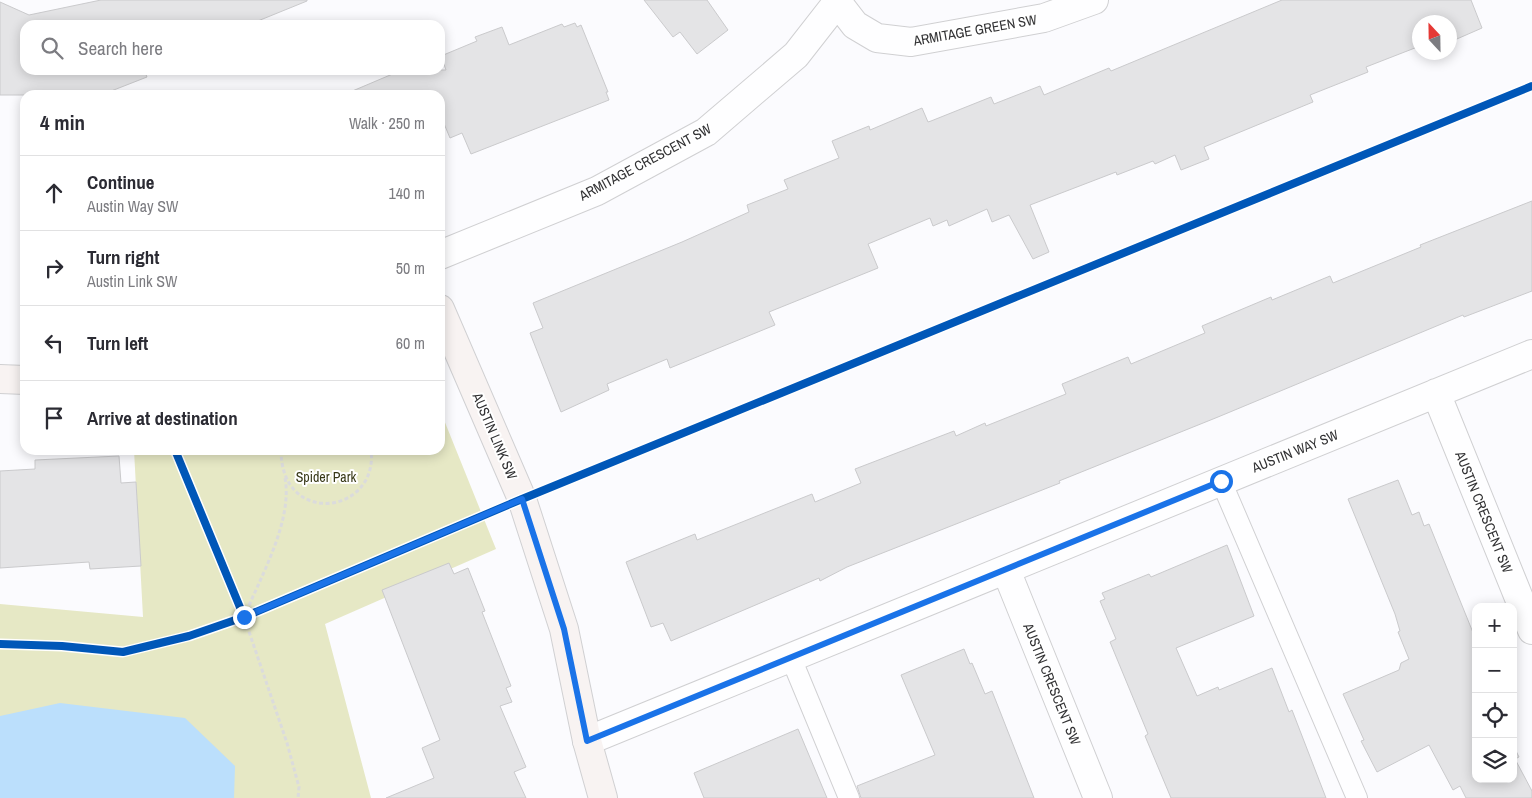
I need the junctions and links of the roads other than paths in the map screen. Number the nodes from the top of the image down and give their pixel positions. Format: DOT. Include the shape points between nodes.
graph roads {
  1 [pos="1094,0"];
  2 [pos="838,2"];
  3 [pos="445,253"];
  4 [pos="445,321"];
  5 [pos="1532,354"];
  6 [pos="0,379"];
  7 [pos="20,380"];
  8 [pos="1436,393"];
  9 [pos="1221,481"];
  10 [pos="1006,570"];
  11 [pos="1532,630"];
  12 [pos="791,658"];
  13 [pos="587,741"];
  14 [pos="603,798"];
  15 [pos="849,798"];
  16 [pos="1098,798"];
  17 [pos="1357,798"];
  1 -- 2 [label="street, ARMITAGE GREEN SW" via="1044,18 911,42 878,38 855,26"];
  2 -- 3 [label="street, ARMITAGE CRESCENT SW" via="796,55 706,132 596,191"];
  4 -- 13 [label="street, AUSTIN LINK SW" via="522,499 564,629"];
  5 -- 8 [label="street, AUSTIN WAY SW"];
  6 -- 7 [label="street"];
  8 -- 9 [label="street, AUSTIN WAY SW"];
  8 -- 11 [label="street, AUSTIN CRESCENT SW"];
  9 -- 10 [label="street, AUSTIN WAY SW"];
  9 -- 17 [label="lane"];
  10 -- 12 [label="street, AUSTIN WAY SW"];
  10 -- 16 [label="street, AUSTIN CRESCENT SW"];
  12 -- 13 [label="street, AUSTIN WAY SW"];
  12 -- 15 [label="lane"];
  13 -- 14 [label="street, AUSTIN LINK SW"];
}
